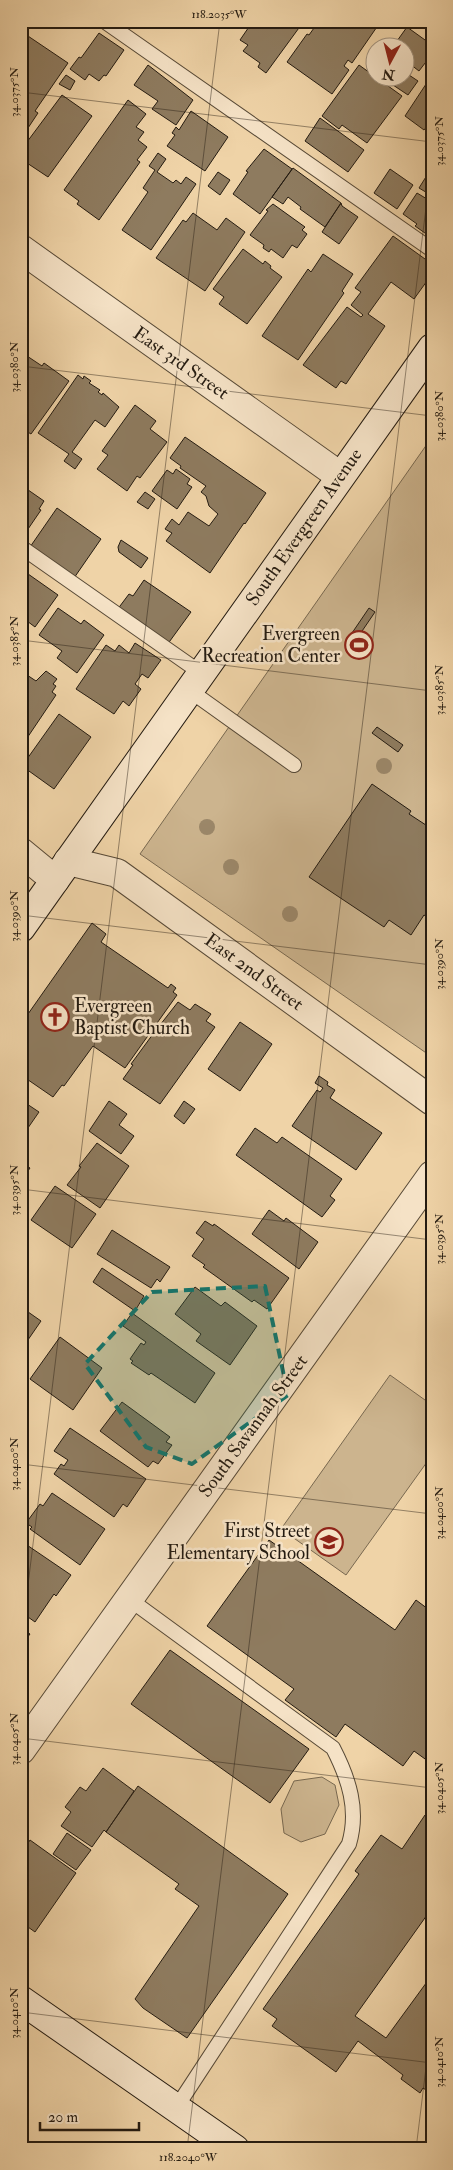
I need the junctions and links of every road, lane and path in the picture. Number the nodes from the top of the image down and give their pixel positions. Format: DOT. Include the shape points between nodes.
graph roads {
  1 [pos="104,21"];
  2 [pos="21,249"];
  3 [pos="432,250"];
  4 [pos="432,348"];
  5 [pos="340,476"];
  6 [pos="21,547"];
  7 [pos="195,681"];
  8 [pos="294,766"];
  9 [pos="21,852"];
  10 [pos="61,871"];
  11 [pos="21,928"];
  12 [pos="432,1101"];
  13 [pos="432,1175"];
  14 [pos="129,1599"];
  15 [pos="21,1750"];
  16 [pos="22,2002"];
  17 [pos="176,2108"];
  18 [pos="235,2149"];
  1 -- 3 [label="lane"];
  2 -- 5 [label="street, East 3rd Street"];
  4 -- 5 [label="street, South Evergreen Avenue"];
  5 -- 7 [label="street, South Evergreen Avenue"];
  6 -- 7 [label="lane"];
  7 -- 8 [label="lane"];
  7 -- 10 [label="street, South Evergreen Avenue"];
  9 -- 10 [label="street, East 2nd Street"];
  10 -- 11 [label="street, South Evergreen Avenue"];
  10 -- 12 [label="street, East 2nd Street" via="117,873"];
  13 -- 14 [label="street, South Savannah Street"];
  14 -- 15 [label="street, South Savannah Street"];
  14 -- 17 [label="lane" via="333,1748 352,1798 354,1828 349,1844"];
  16 -- 17 [label="street"];
  17 -- 18 [label="street"];
}
